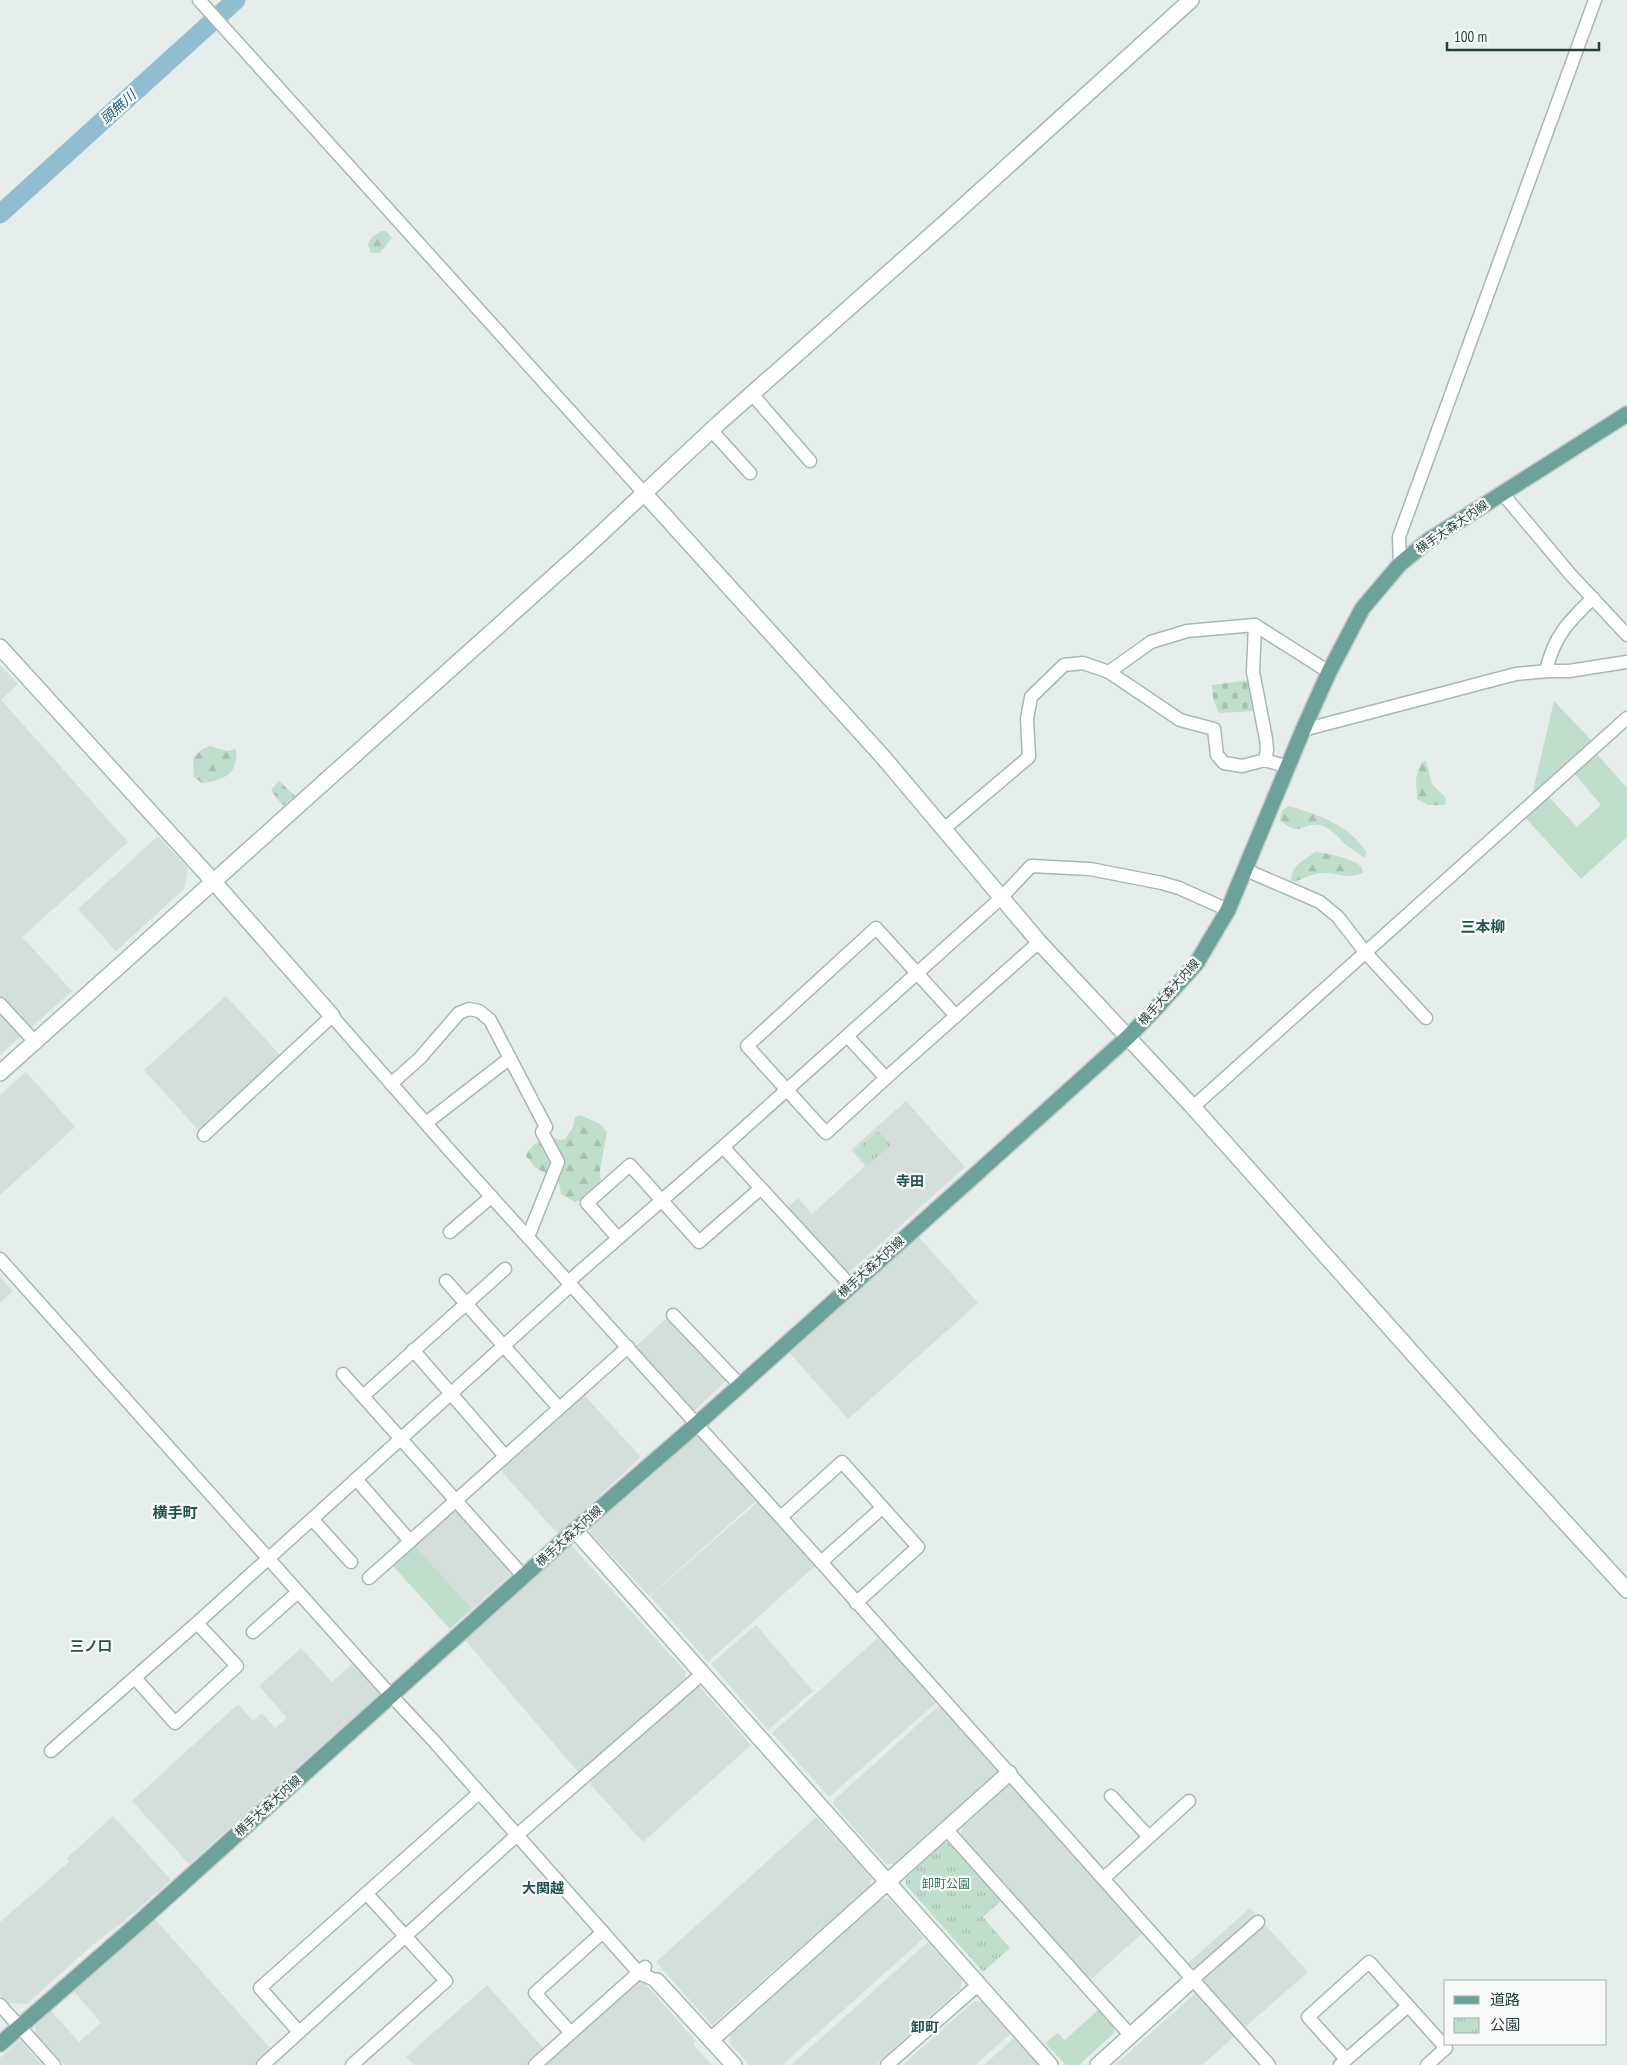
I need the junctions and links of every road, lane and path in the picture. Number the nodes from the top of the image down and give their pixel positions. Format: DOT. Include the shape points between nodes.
graph roads {
  1 [pos="1191,0"];
  2 [pos="1595,0"];
  3 [pos="202,3"];
  4 [pos="751,393"];
  5 [pos="1627,414"];
  6 [pos="711,430"];
  7 [pos="810,461"];
  8 [pos="750,474"];
  9 [pos="644,493"];
  10 [pos="1502,493"];
  11 [pos="1400,564"];
  12 [pos="1593,598"];
  13 [pos="1255,625"];
  14 [pos="1627,635"];
  15 [pos="0,647"];
  16 [pos="1627,662"];
  17 [pos="1546,671"];
  18 [pos="1109,672"];
  19 [pos="1328,672"];
  20 [pos="1627,718"];
  21 [pos="1302,730"];
  22 [pos="1265,760"];
  23 [pos="1288,767"];
  24 [pos="945,828"];
  25 [pos="1246,870"];
  26 [pos="213,881"];
  27 [pos="1001,898"];
  28 [pos="1228,910"];
  29 [pos="1039,942"];
  30 [pos="1365,952"];
  31 [pos="918,973"];
  32 [pos="0,1004"];
  33 [pos="332,1016"];
  34 [pos="956,1016"];
  35 [pos="1426,1018"];
  36 [pos="847,1036"];
  37 [pos="1128,1037"];
  38 [pos="34,1042"];
  39 [pos="510,1058"];
  40 [pos="0,1073"];
  41 [pos="886,1078"];
  42 [pos="391,1084"];
  43 [pos="786,1089"];
  44 [pos="1192,1107"];
  45 [pos="426,1123"];
  46 [pos="204,1135"];
  47 [pos="723,1148"];
  48 [pos="760,1189"];
  49 [pos="492,1197"];
  50 [pos="661,1201"];
  51 [pos="450,1232"];
  52 [pos="528,1236"];
  53 [pos="618,1238"];
  54 [pos="0,1259"];
  55 [pos="505,1268"];
  56 [pos="446,1281"];
  57 [pos="570,1284"];
  58 [pos="850,1285"];
  59 [pos="466,1303"];
  60 [pos="674,1315"];
  61 [pos="504,1346"];
  62 [pos="628,1347"];
  63 [pos="413,1350"];
  64 [pos="343,1374"];
  65 [pos="740,1385"];
  66 [pos="451,1394"];
  67 [pos="362,1396"];
  68 [pos="559,1408"];
  69 [pos="697,1424"];
  70 [pos="401,1439"];
  71 [pos="505,1456"];
  72 [pos="356,1480"];
  73 [pos="456,1501"];
  74 [pos="882,1508"];
  75 [pos="781,1517"];
  76 [pos="312,1519"];
  77 [pos="575,1530"];
  78 [pos="410,1542"];
  79 [pos="268,1559"];
  80 [pos="350,1562"];
  81 [pos="821,1562"];
  82 [pos="524,1577"];
  83 [pos="369,1578"];
  84 [pos="1627,1590"];
  85 [pos="298,1592"];
  86 [pos="856,1602"];
  87 [pos="198,1622"];
  88 [pos="253,1632"];
  89 [pos="702,1674"];
  90 [pos="135,1678"];
  91 [pos="391,1696"];
  92 [pos="52,1751"];
  93 [pos="1009,1773"];
  94 [pos="480,1793"];
  95 [pos="1111,1796"];
  96 [pos="1189,1801"];
  97 [pos="947,1830"];
  98 [pos="516,1836"];
  99 [pos="1149,1837"];
  100 [pos="1104,1878"];
  101 [pos="887,1882"];
  102 [pos="366,1894"];
  103 [pos="1258,1922"];
  104 [pos="603,1932"];
  105 [pos="405,1936"];
  106 [pos="642,1970"];
  107 [pos="1193,1979"];
  108 [pos="657,1980"];
  109 [pos="978,1984"];
  110 [pos="0,2004"];
  111 [pos="1408,2006"];
  112 [pos="20,2026"];
  113 [pos="299,2032"];
  114 [pos="571,2033"];
  115 [pos="1131,2036"];
  116 [pos="711,2040"];
  117 [pos="0,2044"];
  118 [pos="1343,2062"];
  119 [pos="54,2065"];
  120 [pos="263,2065"];
  121 [pos="352,2065"];
  122 [pos="535,2065"];
  123 [pos="734,2065"];
  124 [pos="887,2065"];
  125 [pos="1050,2065"];
  126 [pos="1098,2065"];
  127 [pos="1269,2065"];
  128 [pos="1427,2065"];
  1 -- 4 [label="street"];
  2 -- 11 [label="street" via="1399,537"];
  3 -- 9 [label="street"];
  4 -- 6 [label="street"];
  4 -- 7 [label="street"];
  5 -- 10 [label="main road, 横手大森大内線"];
  6 -- 8 [label="street"];
  6 -- 9 [label="street"];
  9 -- 24 [label="street"];
  9 -- 26 [label="street"];
  10 -- 11 [label="main road, 横手大森大内線" via="1429,540"];
  10 -- 12 [label="street"];
  11 -- 19 [label="main road, 横手大森大内線" via="1362,609"];
  12 -- 14 [label="street"];
  12 -- 17 [label="street" via="1565,625 1550,654"];
  13 -- 18 [label="street" via="1187,631 1151,642"];
  13 -- 19 [label="street"];
  13 -- 22 [label="street" via="1254,672 1266,739"];
  15 -- 26 [label="street"];
  16 -- 17 [label="street" via="1569,671"];
  17 -- 21 [label="street" via="1516,674"];
  18 -- 22 [label="street" via="1180,720 1214,729 1217,755 1224,763 1242,766"];
  18 -- 24 [label="street" via="1083,663 1064,665 1031,697 1027,719 1029,757"];
  19 -- 21 [label="main road, 横手大森大内線"];
  20 -- 30 [label="street"];
  21 -- 23 [label="main road, 横手大森大内線"];
  22 -- 23 [label="street"];
  23 -- 25 [label="main road, 横手大森大内線"];
  24 -- 27 [label="street"];
  25 -- 28 [label="main road, 横手大森大内線"];
  25 -- 30 [label="street" via="1320,902 1338,917"];
  26 -- 33 [label="street"];
  26 -- 38 [label="street"];
  27 -- 28 [label="street" via="1031,866 1080,868 1179,888"];
  27 -- 29 [label="street"];
  27 -- 31 [label="street"];
  28 -- 37 [label="main road, 横手大森大内線" via="1196,964"];
  29 -- 34 [label="street"];
  29 -- 37 [label="street"];
  30 -- 35 [label="street"];
  30 -- 44 [label="street"];
  31 -- 34 [label="street"];
  31 -- 36 [label="street"];
  31 -- 43 [label="street" via="876,928 747,1046"];
  32 -- 38 [label="street"];
  33 -- 42 [label="street"];
  33 -- 46 [label="street"];
  34 -- 41 [label="street"];
  36 -- 41 [label="street"];
  36 -- 43 [label="street"];
  37 -- 44 [label="street"];
  37 -- 58 [label="main road, 横手大森大内線"];
  38 -- 40 [label="street"];
  39 -- 42 [label="street" via="490,1020 479,1011 469,1009 459,1013 420,1058"];
  39 -- 45 [label="street"];
  39 -- 52 [label="street" via="546,1128 542,1132 558,1162"];
  41 -- 43 [label="street" via="826,1133"];
  42 -- 45 [label="street"];
  43 -- 47 [label="street"];
  44 -- 84 [label="street"];
  45 -- 49 [label="street"];
  47 -- 48 [label="street"];
  47 -- 50 [label="street"];
  48 -- 50 [label="street" via="699,1242"];
  48 -- 58 [label="street"];
  49 -- 51 [label="street"];
  49 -- 52 [label="street"];
  50 -- 53 [label="street"];
  50 -- 53 [label="street" via="630,1165 587,1203"];
  52 -- 57 [label="street"];
  53 -- 57 [label="street"];
  54 -- 79 [label="street"];
  55 -- 59 [label="street"];
  56 -- 59 [label="street"];
  57 -- 61 [label="street"];
  57 -- 62 [label="street"];
  58 -- 65 [label="main road, 横手大森大内線"];
  59 -- 61 [label="street"];
  59 -- 63 [label="street"];
  60 -- 65 [label="street"];
  61 -- 66 [label="street"];
  61 -- 68 [label="street"];
  62 -- 68 [label="street"];
  62 -- 69 [label="street"];
  63 -- 66 [label="street"];
  63 -- 67 [label="street"];
  64 -- 67 [label="street"];
  65 -- 69 [label="main road, 横手大森大内線"];
  66 -- 70 [label="street"];
  66 -- 71 [label="street"];
  67 -- 70 [label="street"];
  68 -- 71 [label="street"];
  69 -- 75 [label="street"];
  69 -- 77 [label="main road, 横手大森大内線"];
  70 -- 72 [label="street"];
  70 -- 73 [label="street"];
  71 -- 73 [label="street"];
  72 -- 76 [label="street"];
  72 -- 78 [label="street"];
  73 -- 78 [label="street"];
  73 -- 82 [label="street"];
  74 -- 75 [label="street" via="842,1462"];
  74 -- 81 [label="street"];
  74 -- 86 [label="street" via="918,1546"];
  75 -- 81 [label="street"];
  76 -- 79 [label="street"];
  76 -- 80 [label="street"];
  77 -- 82 [label="main road, 横手大森大内線"];
  77 -- 89 [label="street"];
  78 -- 83 [label="street"];
  79 -- 85 [label="street"];
  79 -- 87 [label="street"];
  81 -- 86 [label="street"];
  82 -- 91 [label="main road, 横手大森大内線"];
  85 -- 88 [label="street"];
  85 -- 91 [label="street"];
  86 -- 93 [label="street"];
  87 -- 90 [label="street"];
  87 -- 90 [label="street" via="237,1666 175,1722"];
  89 -- 98 [label="street"];
  89 -- 101 [label="street"];
  90 -- 92 [label="street"];
  91 -- 94 [label="street"];
  91 -- 112 [label="main road, 横手大森大内線"];
  93 -- 97 [label="street"];
  93 -- 100 [label="street"];
  94 -- 98 [label="street"];
  94 -- 102 [label="street"];
  95 -- 99 [label="street"];
  96 -- 99 [label="street"];
  97 -- 101 [label="street"];
  97 -- 115 [label="street"];
  98 -- 104 [label="street"];
  98 -- 105 [label="street"];
  99 -- 100 [label="street"];
  100 -- 107 [label="street"];
  101 -- 109 [label="street"];
  101 -- 116 [label="street"];
  102 -- 105 [label="street"];
  102 -- 113 [label="street" via="260,1988"];
  103 -- 107 [label="street"];
  104 -- 106 [label="street"];
  104 -- 114 [label="street" via="534,1993"];
  105 -- 113 [label="street"];
  105 -- 121 [label="street" via="446,1981"];
  106 -- 108 [label="street"];
  106 -- 114 [label="street"];
  107 -- 115 [label="street"];
  107 -- 127 [label="street"];
  108 -- 116 [label="street"];
  109 -- 124 [label="street"];
  109 -- 125 [label="street"];
  110 -- 112 [label="street"];
  111 -- 118 [label="street"];
  111 -- 118 [label="street" via="1369,1962 1308,2017"];
  111 -- 128 [label="street" via="1446,2048"];
  112 -- 117 [label="main road, 横手大森大内線"];
  112 -- 119 [label="street"];
  113 -- 120 [label="street"];
  114 -- 122 [label="street"];
  115 -- 126 [label="street"];
  116 -- 123 [label="street"];
}
